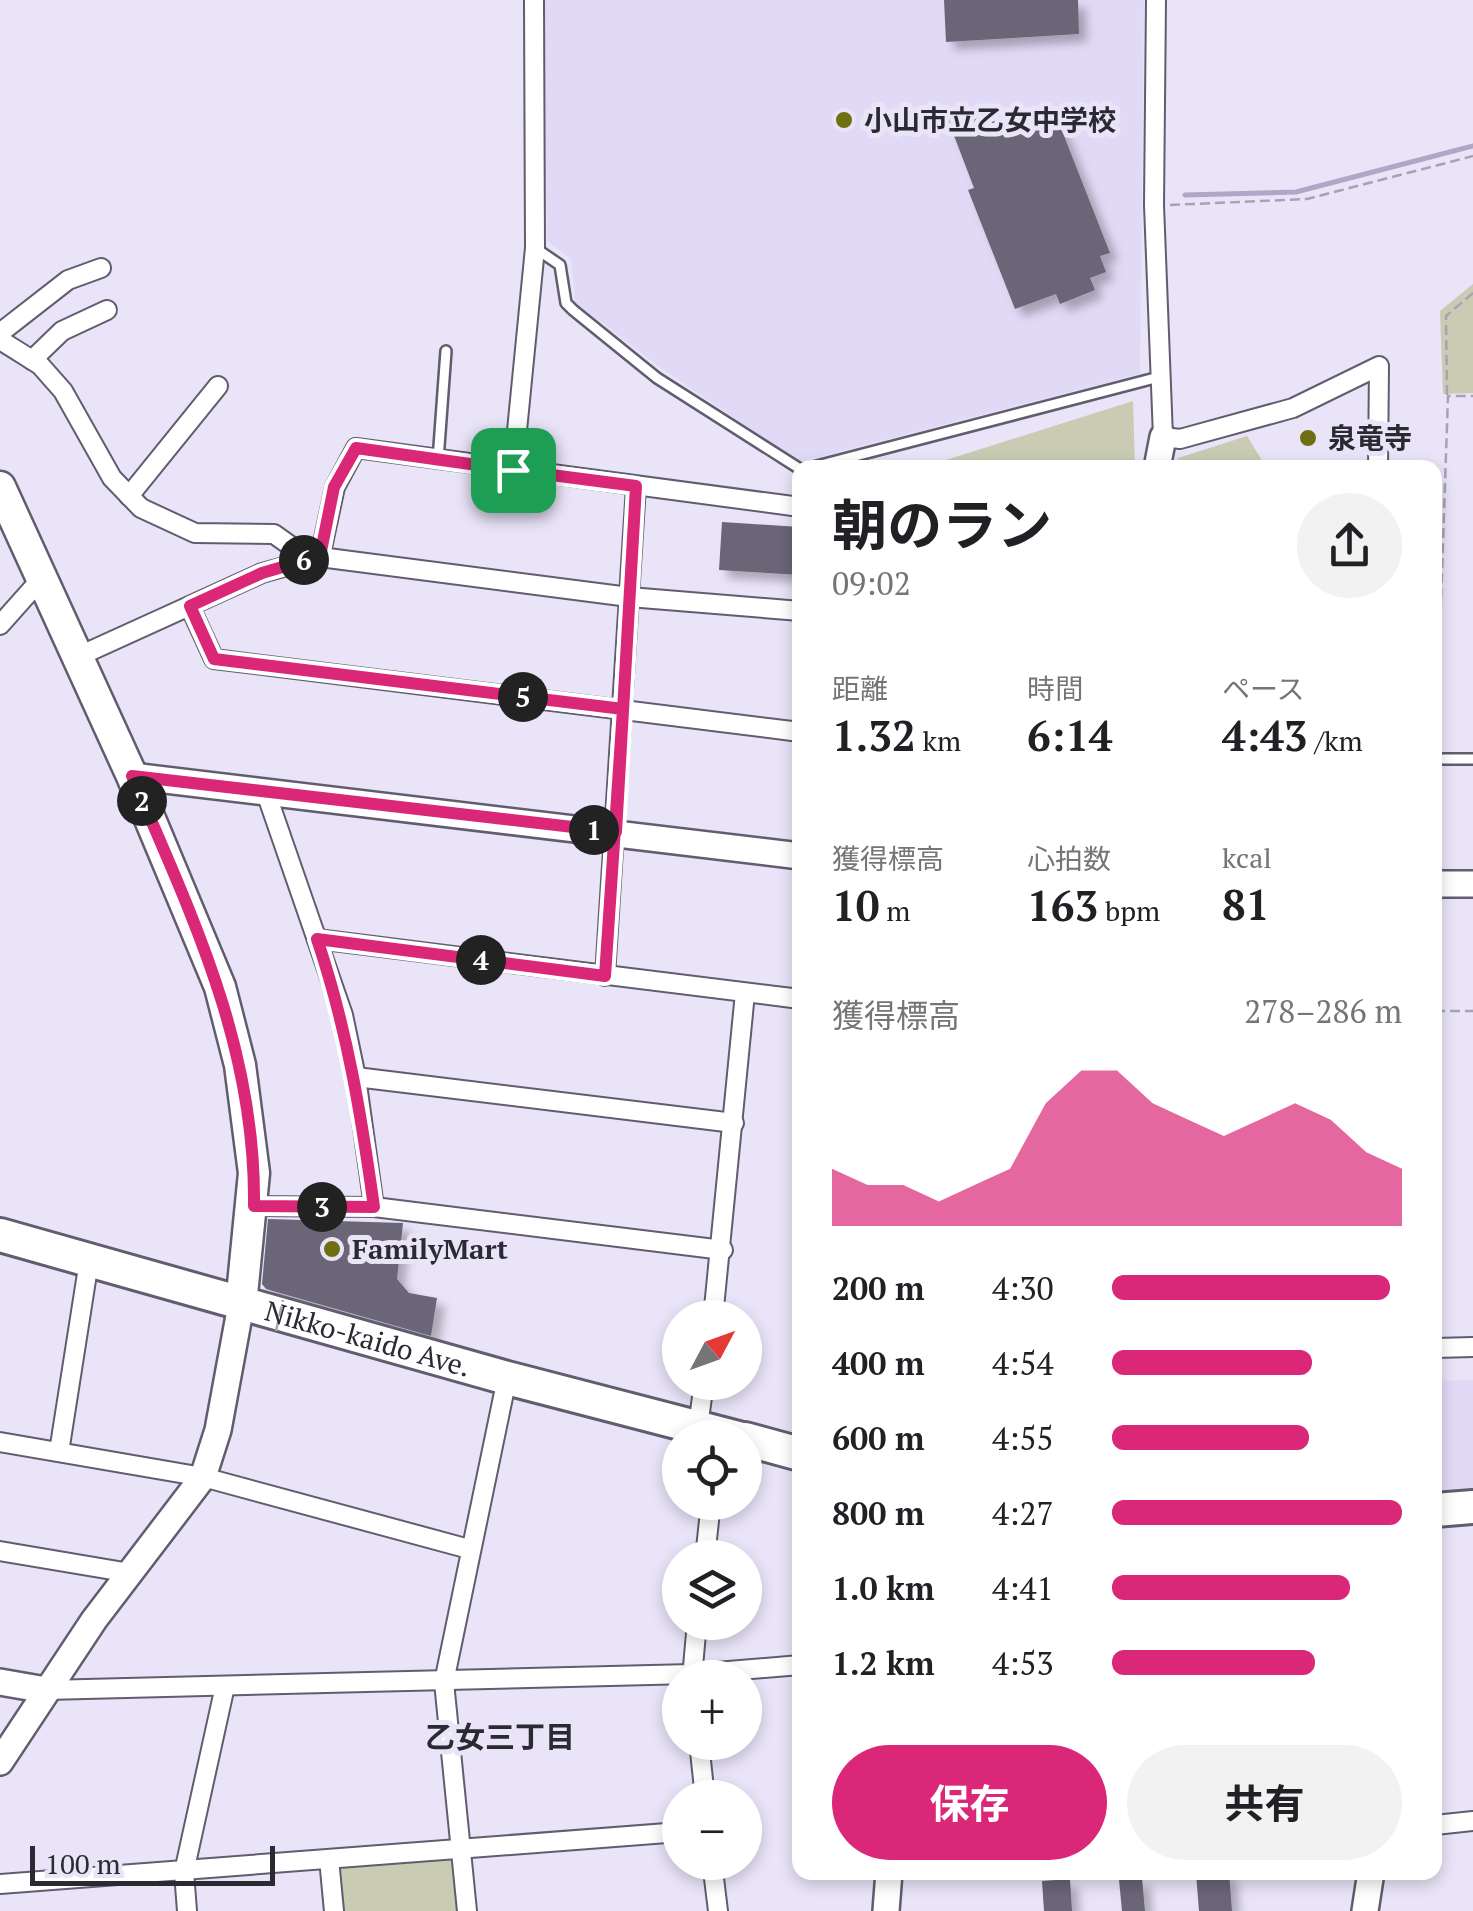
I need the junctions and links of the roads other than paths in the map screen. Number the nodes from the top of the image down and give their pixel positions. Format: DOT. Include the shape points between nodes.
graph roads {
  1 [pos="534,0"];
  2 [pos="1156,0"];
  3 [pos="535,248"];
  4 [pos="101,268"];
  5 [pos="108,310"];
  6 [pos="0,337"];
  7 [pos="446,351"];
  8 [pos="32,360"];
  9 [pos="1164,376"];
  10 [pos="218,386"];
  11 [pos="1163,437"];
  12 [pos="438,460"];
  13 [pos="840,460"];
  14 [pos="1158,460"];
  15 [pos="1378,460"];
  16 [pos="792,464"];
  17 [pos="513,470"];
  18 [pos="636,486"];
  19 [pos="0,487"];
  20 [pos="129,496"];
  21 [pos="792,506"];
  22 [pos="314,558"];
  23 [pos="41,580"];
  24 [pos="629,596"];
  25 [pos="190,606"];
  26 [pos="792,610"];
  27 [pos="0,625"];
  28 [pos="77,657"];
  29 [pos="623,709"];
  30 [pos="792,731"];
  31 [pos="1442,759"];
  32 [pos="1473,759"];
  33 [pos="132,776"];
  34 [pos="265,790"];
  35 [pos="616,832"];
  36 [pos="792,855"];
  37 [pos="1442,884"];
  38 [pos="1473,884"];
  39 [pos="317,939"];
  40 [pos="605,976"];
  41 [pos="745,993"];
  42 [pos="792,999"];
  43 [pos="356,1076"];
  44 [pos="734,1123"];
  45 [pos="254,1206"];
  46 [pos="374,1207"];
  47 [pos="0,1235"];
  48 [pos="723,1250"];
  49 [pos="89,1262"];
  50 [pos="716,1300"];
  51 [pos="241,1305"];
  52 [pos="1473,1347"];
  53 [pos="1442,1348"];
  54 [pos="508,1378"];
  55 [pos="666,1420"];
  56 [pos="0,1442"];
  57 [pos="762,1445"];
  58 [pos="59,1452"];
  59 [pos="792,1452"];
  60 [pos="202,1477"];
  61 [pos="1473,1506"];
  62 [pos="1442,1509"];
  63 [pos="469,1549"];
  64 [pos="0,1551"];
  65 [pos="130,1573"];
  66 [pos="792,1666"];
  67 [pos="762,1669"];
  68 [pos="662,1677"];
  69 [pos="0,1682"];
  70 [pos="444,1682"];
  71 [pos="225,1686"];
  72 [pos="46,1690"];
  73 [pos="0,1762"];
  74 [pos="1473,1821"];
  75 [pos="1442,1824"];
  76 [pos="662,1833"];
  77 [pos="460,1848"];
  78 [pos="328,1859"];
  79 [pos="184,1872"];
  80 [pos="714,1880"];
  81 [pos="888,1880"];
  82 [pos="1370,1880"];
  83 [pos="0,1884"];
  84 [pos="187,1911"];
  85 [pos="334,1911"];
  86 [pos="466,1911"];
  87 [pos="718,1911"];
  88 [pos="886,1911"];
  89 [pos="1365,1911"];
  1 -- 3 [label="street"];
  2 -- 9 [label="street" via="1154,205"];
  3 -- 16 [label="lane" via="560,264 573,310 657,378"];
  3 -- 17 [label="street"];
  4 -- 6 [label="street" via="68,280"];
  5 -- 8 [label="street" via="62,331"];
  6 -- 8 [label="street"];
  7 -- 12 [label="lane"];
  8 -- 20 [label="street" via="63,391"];
  9 -- 11 [label="street"];
  9 -- 13 [label="lane"];
  10 -- 20 [label="street"];
  11 -- 14 [label="street"];
  11 -- 15 [label="street" via="1293,408 1380,366"];
  12 -- 17 [label="street"];
  12 -- 22 [label="street" via="356,448 334,487"];
  17 -- 18 [label="street"];
  18 -- 21 [label="street"];
  18 -- 24 [label="street"];
  19 -- 23 [label="main road"];
  20 -- 22 [label="street" via="166,524 195,533 274,534"];
  22 -- 24 [label="street"];
  22 -- 25 [label="street"];
  23 -- 27 [label="street"];
  23 -- 28 [label="main road"];
  24 -- 26 [label="street"];
  24 -- 29 [label="street"];
  25 -- 28 [label="street"];
  25 -- 29 [label="street" via="214,659"];
  28 -- 33 [label="main road"];
  29 -- 30 [label="street"];
  29 -- 35 [label="street"];
  31 -- 32 [label="lane"];
  33 -- 34 [label="street"];
  33 -- 45 [label="main road" via="220,987 240,1065"];
  34 -- 35 [label="street"];
  34 -- 39 [label="street"];
  35 -- 36 [label="street"];
  35 -- 40 [label="street"];
  37 -- 38 [label="street"];
  39 -- 40 [label="street"];
  39 -- 43 [label="street"];
  40 -- 41 [label="street"];
  41 -- 42 [label="street"];
  41 -- 44 [label="street"];
  43 -- 44 [label="street"];
  43 -- 46 [label="street"];
  44 -- 48 [label="street"];
  45 -- 46 [label="street"];
  45 -- 51 [label="main road"];
  46 -- 48 [label="street"];
  47 -- 49 [label="highway, Nikko-kaido Ave."];
  48 -- 50 [label="street"];
  49 -- 51 [label="highway, Nikko-kaido Ave."];
  49 -- 58 [label="street"];
  51 -- 54 [label="highway, Nikko-kaido Ave."];
  51 -- 60 [label="street" via="218,1430"];
  52 -- 53 [label="street"];
  54 -- 55 [label="highway, Nikko-kaido Ave."];
  54 -- 63 [label="street"];
  56 -- 58 [label="street"];
  57 -- 59 [label="highway, Nikko-kaido Ave."];
  58 -- 60 [label="street"];
  60 -- 63 [label="street"];
  60 -- 65 [label="street"];
  61 -- 62 [label="highway"];
  63 -- 70 [label="street"];
  64 -- 65 [label="street"];
  65 -- 72 [label="street"];
  66 -- 67 [label="street"];
  68 -- 70 [label="street"];
  69 -- 72 [label="street"];
  70 -- 71 [label="street"];
  70 -- 77 [label="street"];
  71 -- 72 [label="street"];
  71 -- 79 [label="street"];
  72 -- 73 [label="street"];
  74 -- 75 [label="street"];
  76 -- 77 [label="street"];
  77 -- 78 [label="street"];
  77 -- 86 [label="street"];
  78 -- 79 [label="street"];
  78 -- 85 [label="street"];
  79 -- 83 [label="street"];
  79 -- 84 [label="street"];
  80 -- 87 [label="street"];
  81 -- 88 [label="street"];
  82 -- 89 [label="street"];
}
